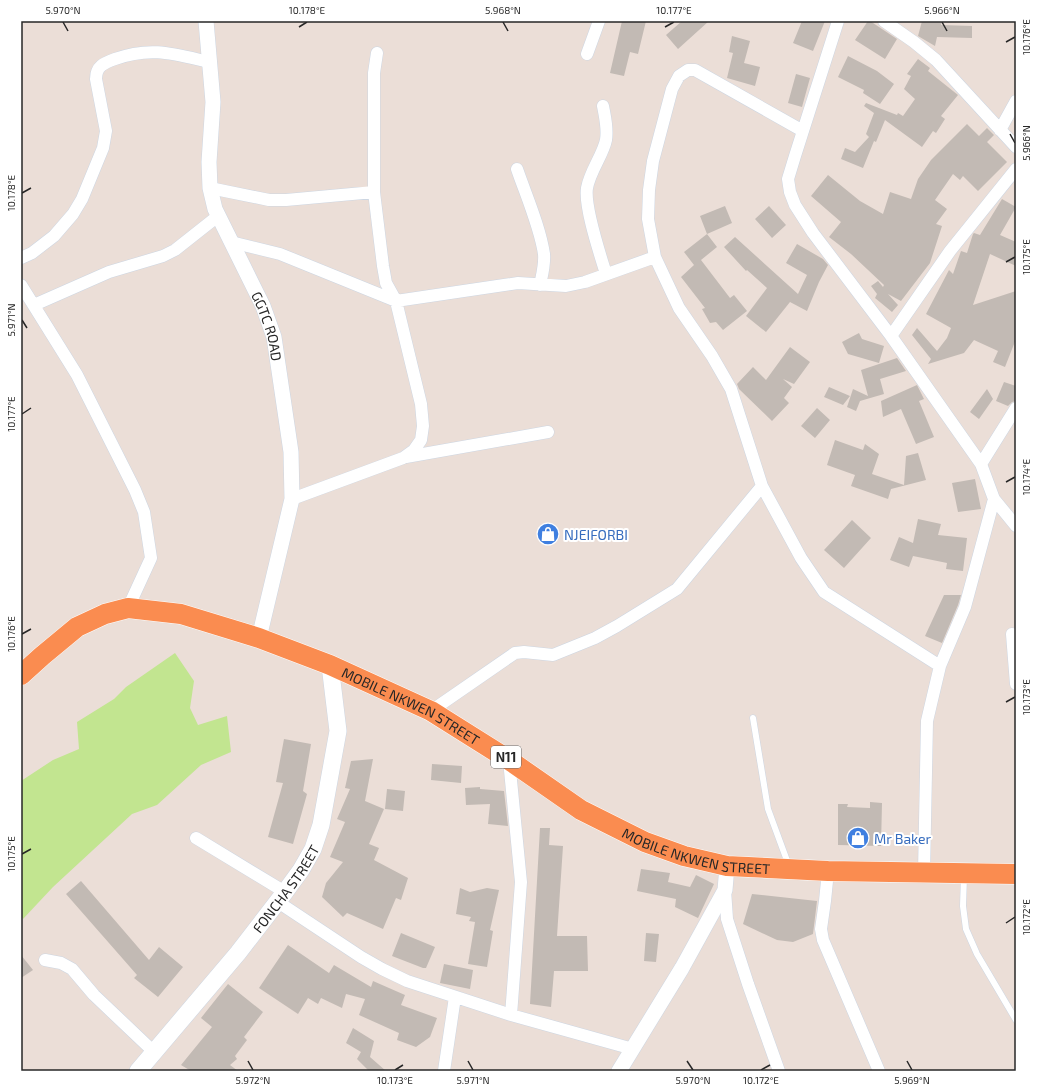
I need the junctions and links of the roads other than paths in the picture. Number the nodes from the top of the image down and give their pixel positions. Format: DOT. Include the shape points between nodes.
graph roads {
  1 [pos="206,21"];
  2 [pos="599,21"];
  3 [pos="838,21"];
  4 [pos="884,21"];
  5 [pos="377,53"];
  6 [pos="587,54"];
  7 [pos="210,62"];
  8 [pos="1016,102"];
  9 [pos="602,106"];
  10 [pos="1000,130"];
  11 [pos="803,131"];
  12 [pos="1016,147"];
  13 [pos="517,169"];
  14 [pos="1016,169"];
  15 [pos="210,188"];
  16 [pos="374,192"];
  17 [pos="218,216"];
  18 [pos="231,242"];
  19 [pos="655,257"];
  20 [pos="21,258"];
  21 [pos="606,274"];
  22 [pos="21,285"];
  23 [pos="540,285"];
  24 [pos="396,301"];
  25 [pos="34,304"];
  26 [pos="891,336"];
  27 [pos="1016,408"];
  28 [pos="548,432"];
  29 [pos="403,458"];
  30 [pos="981,464"];
  31 [pos="762,486"];
  32 [pos="292,498"];
  33 [pos="994,499"];
  34 [pos="1016,526"];
  35 [pos="128,608"];
  36 [pos="1012,634"];
  37 [pos="259,638"];
  38 [pos="330,665"];
  39 [pos="940,666"];
  40 [pos="21,675"];
  41 [pos="1016,684"];
  42 [pos="431,711"];
  43 [pos="753,718"];
  44 [pos="510,760"];
  45 [pos="196,838"];
  46 [pos="727,866"];
  47 [pos="790,869"];
  48 [pos="828,871"];
  49 [pos="924,873"];
  50 [pos="964,873"];
  51 [pos="1016,874"];
  52 [pos="725,890"];
  53 [pos="282,897"];
  54 [pos="46,960"];
  55 [pos="455,997"];
  56 [pos="511,1015"];
  57 [pos="1016,1020"];
  58 [pos="633,1049"];
  59 [pos="154,1052"];
  60 [pos="138,1071"];
  61 [pos="444,1071"];
  62 [pos="619,1071"];
  63 [pos="779,1071"];
  64 [pos="879,1071"];
  1 -- 7 [label="street, GGTC ROAD"];
  2 -- 6 [label="street"];
  3 -- 11 [label="street"];
  4 -- 10 [label="street" via="936,60"];
  5 -- 16 [label="street" via="374,73"];
  7 -- 15 [label="street, GGTC ROAD"];
  7 -- 20 [label="street" via="167,53 148,52 130,54 99,67 96,79 106,131 103,148 73,214 54,236"];
  8 -- 10 [label="street"];
  9 -- 21 [label="street" via="607,128 606,140 587,188 587,205"];
  10 -- 12 [label="street"];
  11 -- 19 [label="street" via="695,70 688,70 679,76 672,89 653,161 649,190 648,219"];
  11 -- 26 [label="street" via="788,179 795,205 813,233"];
  13 -- 23 [label="street" via="544,254"];
  14 -- 26 [label="street" via="950,251"];
  15 -- 16 [label="street" via="269,200"];
  15 -- 17 [label="street, GGTC ROAD"];
  16 -- 24 [label="street" via="386,283"];
  17 -- 18 [label="street, GGTC ROAD"];
  17 -- 25 [label="street" via="175,250 163,256 109,272"];
  18 -- 24 [label="street" via="280,254"];
  18 -- 32 [label="street, GGTC ROAD" via="264,306 274,337 291,452"];
  19 -- 21 [label="street"];
  19 -- 31 [label="street" via="679,308 731,389"];
  21 -- 23 [label="street" via="566,286"];
  22 -- 25 [label="street"];
  23 -- 24 [label="street" via="518,283"];
  24 -- 29 [label="street" via="422,404 423,426 421,440 414,450"];
  25 -- 35 [label="street" via="77,375 144,512 151,558"];
  26 -- 30 [label="street"];
  27 -- 30 [label="street"];
  28 -- 29 [label="street"];
  29 -- 32 [label="street"];
  30 -- 33 [label="street"];
  31 -- 39 [label="street" via="801,558 824,592"];
  31 -- 42 [label="street" via="677,589 595,638 553,656 515,653"];
  32 -- 37 [label="street, GGTC ROAD"];
  33 -- 34 [label="street"];
  33 -- 39 [label="street" via="965,607"];
  35 -- 37 [label="highway, MOBILE NKWEN STREET / N11" via="181,614"];
  35 -- 40 [label="highway, MOBILE NKWEN STREET / N11" via="105,614 77,627"];
  36 -- 41 [label="street"];
  37 -- 38 [label="highway, MOBILE NKWEN STREET / N11"];
  38 -- 42 [label="highway, MOBILE NKWEN STREET / N11"];
  38 -- 53 [label="main road, FONCHA STREET" via="338,731 321,825 313,849"];
  39 -- 49 [label="street" via="927,721"];
  42 -- 44 [label="highway, MOBILE NKWEN STREET / N11"];
  43 -- 47 [label="lane" via="768,809"];
  44 -- 46 [label="highway, MOBILE NKWEN STREET / N11" via="581,810 645,842 684,856"];
  44 -- 56 [label="street" via="521,882"];
  45 -- 53 [label="street"];
  46 -- 47 [label="highway, MOBILE NKWEN STREET / N11"];
  46 -- 52 [label="street"];
  47 -- 48 [label="highway, MOBILE NKWEN STREET / N11"];
  48 -- 49 [label="highway, MOBILE NKWEN STREET / N11"];
  48 -- 64 [label="street" via="822,940"];
  49 -- 50 [label="highway, MOBILE NKWEN STREET / N11"];
  50 -- 51 [label="highway, MOBILE NKWEN STREET / N11"];
  50 -- 57 [label="lane" via="963,906 966,929 977,954"];
  52 -- 58 [label="street"];
  52 -- 63 [label="street" via="727,919"];
  53 -- 55 [label="street" via="361,957 407,981"];
  53 -- 59 [label="main road, FONCHA STREET" via="208,990"];
  54 -- 59 [label="street" via="72,968 94,995"];
  55 -- 56 [label="street"];
  55 -- 61 [label="street"];
  56 -- 58 [label="street"];
  58 -- 62 [label="street"];
  59 -- 60 [label="main road, FONCHA STREET"];
}
